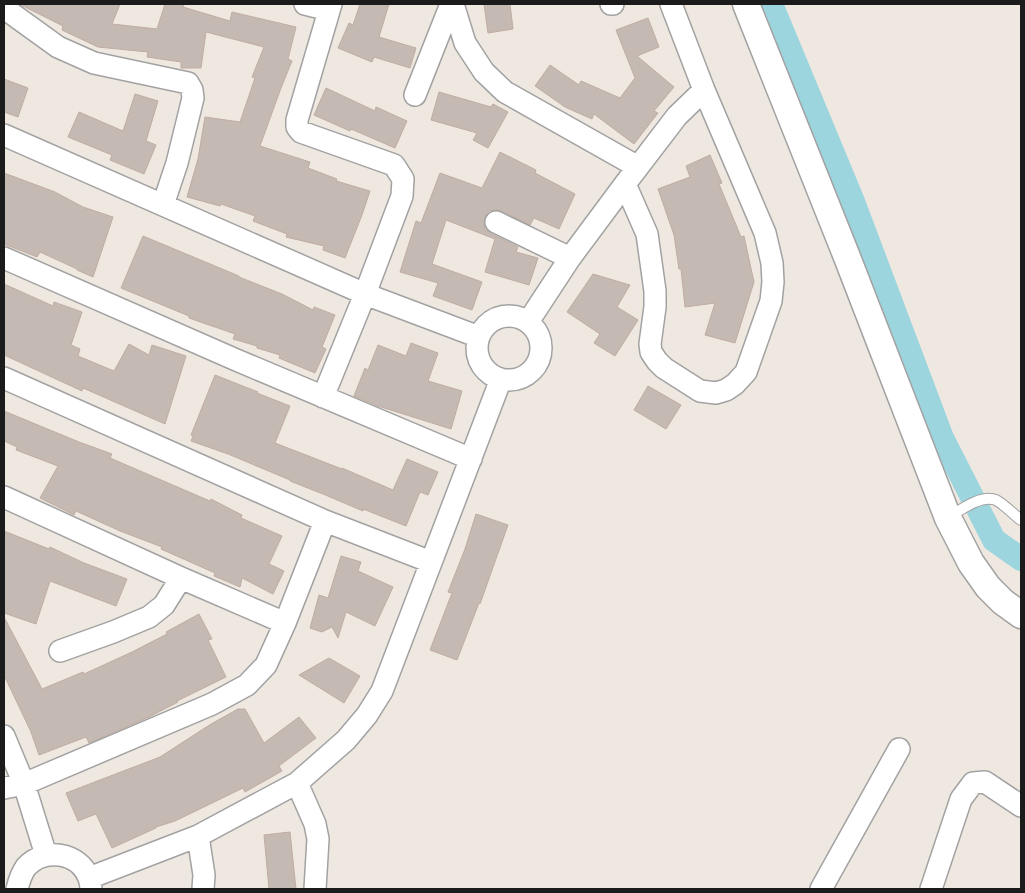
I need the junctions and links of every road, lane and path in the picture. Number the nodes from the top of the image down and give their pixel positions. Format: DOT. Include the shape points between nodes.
graph roads {
  1 [pos="305,4"];
  2 [pos="452,4"];
  3 [pos="671,4"];
  4 [pos="746,4"];
  5 [pos="330,7"];
  6 [pos="4,8"];
  7 [pos="704,90"];
  8 [pos="415,95"];
  9 [pos="4,135"];
  10 [pos="638,167"];
  11 [pos="625,184"];
  12 [pos="163,205"];
  13 [pos="496,222"];
  14 [pos="4,258"];
  15 [pos="570,258"];
  16 [pos="365,294"];
  17 [pos="528,322"];
  18 [pos="479,337"];
  19 [pos="4,378"];
  20 [pos="501,379"];
  21 [pos="323,397"];
  22 [pos="471,459"];
  23 [pos="4,497"];
  24 [pos="957,512"];
  25 [pos="1021,520"];
  26 [pos="325,522"];
  27 [pos="431,562"];
  28 [pos="181,578"];
  29 [pos="1021,615"];
  30 [pos="285,623"];
  31 [pos="60,651"];
  32 [pos="4,736"];
  33 [pos="899,749"];
  34 [pos="297,784"];
  35 [pos="14,786"];
  36 [pos="1021,806"];
  37 [pos="198,836"];
  38 [pos="46,855"];
  39 [pos="90,884"];
  40 [pos="18,889"];
  41 [pos="203,889"];
  42 [pos="315,889"];
  43 [pos="821,889"];
  44 [pos="930,889"];
  1 -- 5 [label="street"];
  2 -- 8 [label="street"];
  2 -- 10 [label="street" via="465,43 484,72 505,92"];
  3 -- 7 [label="street"];
  4 -- 24 [label="street" via="847,257"];
  5 -- 16 [label="street" via="297,127 301,132 394,165 403,179 402,196"];
  6 -- 12 [label="street" via="58,47 94,63 188,83 193,98"];
  7 -- 10 [label="street" via="676,116"];
  7 -- 11 [label="street" via="765,233 772,263 771,301 746,372 726,390 716,393 700,390 664,368 652,352 655,291 647,234"];
  9 -- 12 [label="street"];
  10 -- 11 [label="street"];
  11 -- 15 [label="street"];
  12 -- 16 [label="street"];
  13 -- 15 [label="street"];
  14 -- 21 [label="street"];
  15 -- 17 [label="street"];
  16 -- 18 [label="street"];
  16 -- 21 [label="street"];
  17 -- 18 [label="street" via="519,317 500,317 491,321"];
  17 -- 20 [label="street" via="540,340 538,361 523,377"];
  18 -- 20 [label="street" via="478,358 491,374"];
  19 -- 26 [label="street"];
  20 -- 22 [label="street"];
  21 -- 22 [label="street"];
  22 -- 27 [label="street"];
  23 -- 28 [label="street"];
  24 -- 25 [label="lane" via="978,501 995,500"];
  24 -- 29 [label="street" via="971,564 988,587"];
  26 -- 27 [label="street"];
  26 -- 30 [label="street"];
  27 -- 34 [label="street" via="382,691 346,740"];
  28 -- 30 [label="street"];
  28 -- 31 [label="street" via="164,605 149,616"];
  30 -- 35 [label="street" via="266,665 247,685 212,704"];
  32 -- 35 [label="street"];
  33 -- 43 [label="street"];
  34 -- 37 [label="street"];
  34 -- 42 [label="street" via="316,824"];
  35 -- 38 [label="street"];
  36 -- 44 [label="street" via="985,782 972,783 961,799"];
  37 -- 39 [label="street"];
  37 -- 41 [label="street"];
  38 -- 39 [label="street" via="72,859 82,867"];
  38 -- 40 [label="street" via="26,868"];
}
